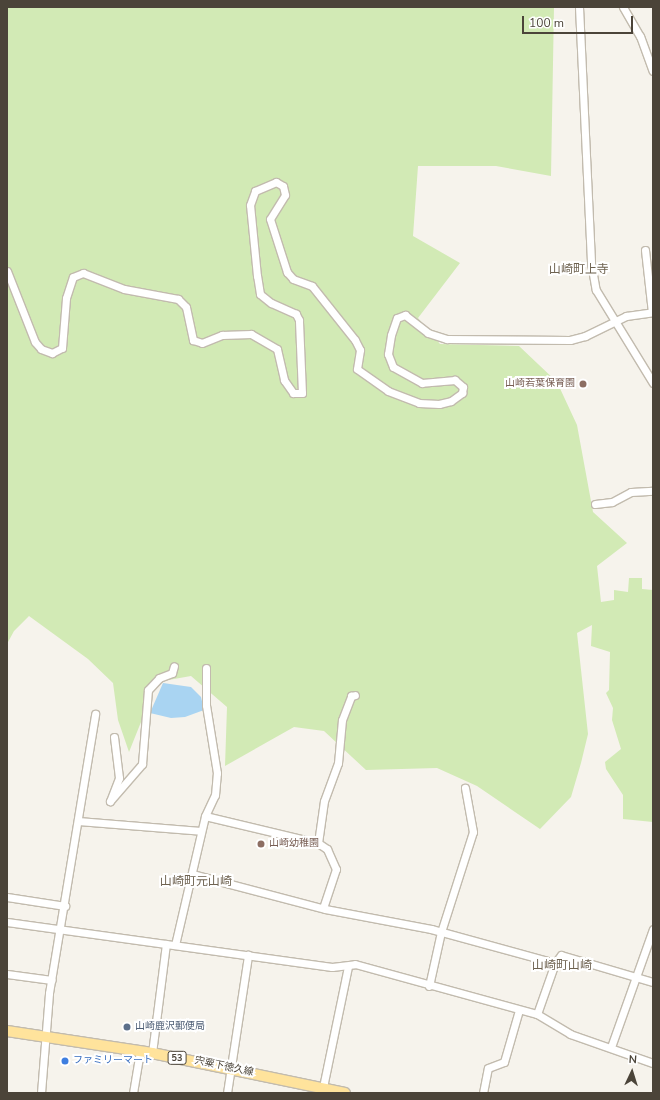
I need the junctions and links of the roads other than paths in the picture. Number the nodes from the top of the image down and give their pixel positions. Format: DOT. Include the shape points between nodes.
graph roads {
  1 [pos="579,7"];
  2 [pos="623,7"];
  3 [pos="653,72"];
  4 [pos="645,250"];
  5 [pos="7,271"];
  6 [pos="652,312"];
  7 [pos="616,319"];
  8 [pos="653,383"];
  9 [pos="653,491"];
  10 [pos="595,504"];
  11 [pos="174,666"];
  12 [pos="206,668"];
  13 [pos="355,695"];
  14 [pos="95,714"];
  15 [pos="114,737"];
  16 [pos="465,788"];
  17 [pos="205,816"];
  18 [pos="78,821"];
  19 [pos="201,831"];
  20 [pos="318,843"];
  21 [pos="192,874"];
  22 [pos="7,897"];
  23 [pos="65,906"];
  24 [pos="323,908"];
  25 [pos="7,922"];
  26 [pos="62,929"];
  27 [pos="653,929"];
  28 [pos="441,932"];
  29 [pos="166,944"];
  30 [pos="175,945"];
  31 [pos="248,955"];
  32 [pos="555,963"];
  33 [pos="348,967"];
  34 [pos="7,974"];
  35 [pos="637,978"];
  36 [pos="52,980"];
  37 [pos="653,982"];
  38 [pos="429,986"];
  39 [pos="519,1010"];
  40 [pos="537,1014"];
  41 [pos="7,1031"];
  42 [pos="46,1036"];
  43 [pos="611,1047"];
  44 [pos="140,1051"];
  45 [pos="152,1052"];
  46 [pos="653,1063"];
  47 [pos="230,1068"];
  48 [pos="322,1091"];
  49 [pos="41,1093"];
  50 [pos="133,1093"];
  51 [pos="227,1093"];
  52 [pos="345,1093"];
  53 [pos="483,1093"];
  1 -- 7 [label="street" via="591,263 596,290"];
  2 -- 3 [label="street" via="640,36"];
  4 -- 6 [label="street"];
  5 -- 7 [label="street" via="35,342 41,349 52,352 62,348 66,298 73,277 83,273 124,289 178,299 186,307 193,340 202,343 222,335 251,334 277,349 284,380 293,393 302,393 299,320 296,314 271,304 260,294 257,276 250,205 255,191 276,182 282,186 285,195 270,219 287,272 293,279 312,286 355,340 360,350 357,369 388,391 419,403 439,404 451,401 462,393 463,387 455,380 422,383 393,367 388,354 391,335 397,318 405,315 428,333 447,339 570,340 584,336"];
  6 -- 7 [label="street"];
  7 -- 8 [label="street"];
  9 -- 10 [label="street" via="631,492 612,502"];
  11 -- 15 [label="street" via="172,673 158,678 148,690 142,764 110,802 119,778"];
  12 -- 17 [label="street" via="206,705 217,773 215,794"];
  13 -- 20 [label="street" via="351,696 342,720 338,763 324,801"];
  14 -- 18 [label="street"];
  16 -- 28 [label="street" via="473,832"];
  17 -- 19 [label="street"];
  17 -- 20 [label="street"];
  18 -- 19 [label="street"];
  18 -- 23 [label="street"];
  19 -- 21 [label="street"];
  20 -- 24 [label="street" via="328,850 336,869"];
  21 -- 24 [label="street"];
  21 -- 30 [label="street"];
  22 -- 23 [label="street"];
  23 -- 26 [label="street"];
  24 -- 28 [label="street"];
  25 -- 26 [label="street"];
  26 -- 29 [label="street"];
  26 -- 36 [label="street"];
  27 -- 35 [label="street"];
  28 -- 32 [label="street"];
  28 -- 38 [label="street"];
  29 -- 30 [label="street"];
  29 -- 45 [label="street"];
  30 -- 31 [label="street"];
  31 -- 33 [label="street"];
  31 -- 47 [label="street"];
  32 -- 35 [label="street" via="561,955"];
  32 -- 40 [label="street"];
  33 -- 38 [label="street" via="355,964"];
  33 -- 48 [label="street"];
  34 -- 36 [label="street"];
  35 -- 37 [label="street"];
  35 -- 43 [label="street"];
  36 -- 42 [label="street"];
  38 -- 39 [label="street"];
  39 -- 40 [label="street"];
  39 -- 53 [label="street" via="504,1062 488,1068"];
  40 -- 43 [label="street" via="570,1034"];
  41 -- 42 [label="main road, 宍粟下徳久線 / 53"];
  42 -- 44 [label="main road, 宍粟下徳久線 / 53"];
  42 -- 49 [label="street"];
  43 -- 46 [label="street"];
  44 -- 45 [label="main road, 宍粟下徳久線 / 53"];
  44 -- 50 [label="street"];
  45 -- 47 [label="main road, 宍粟下徳久線 / 53"];
  47 -- 48 [label="main road, 宍粟下徳久線 / 53"];
  47 -- 51 [label="street"];
  48 -- 52 [label="main road, 宍粟下徳久線 / 53"];
}
